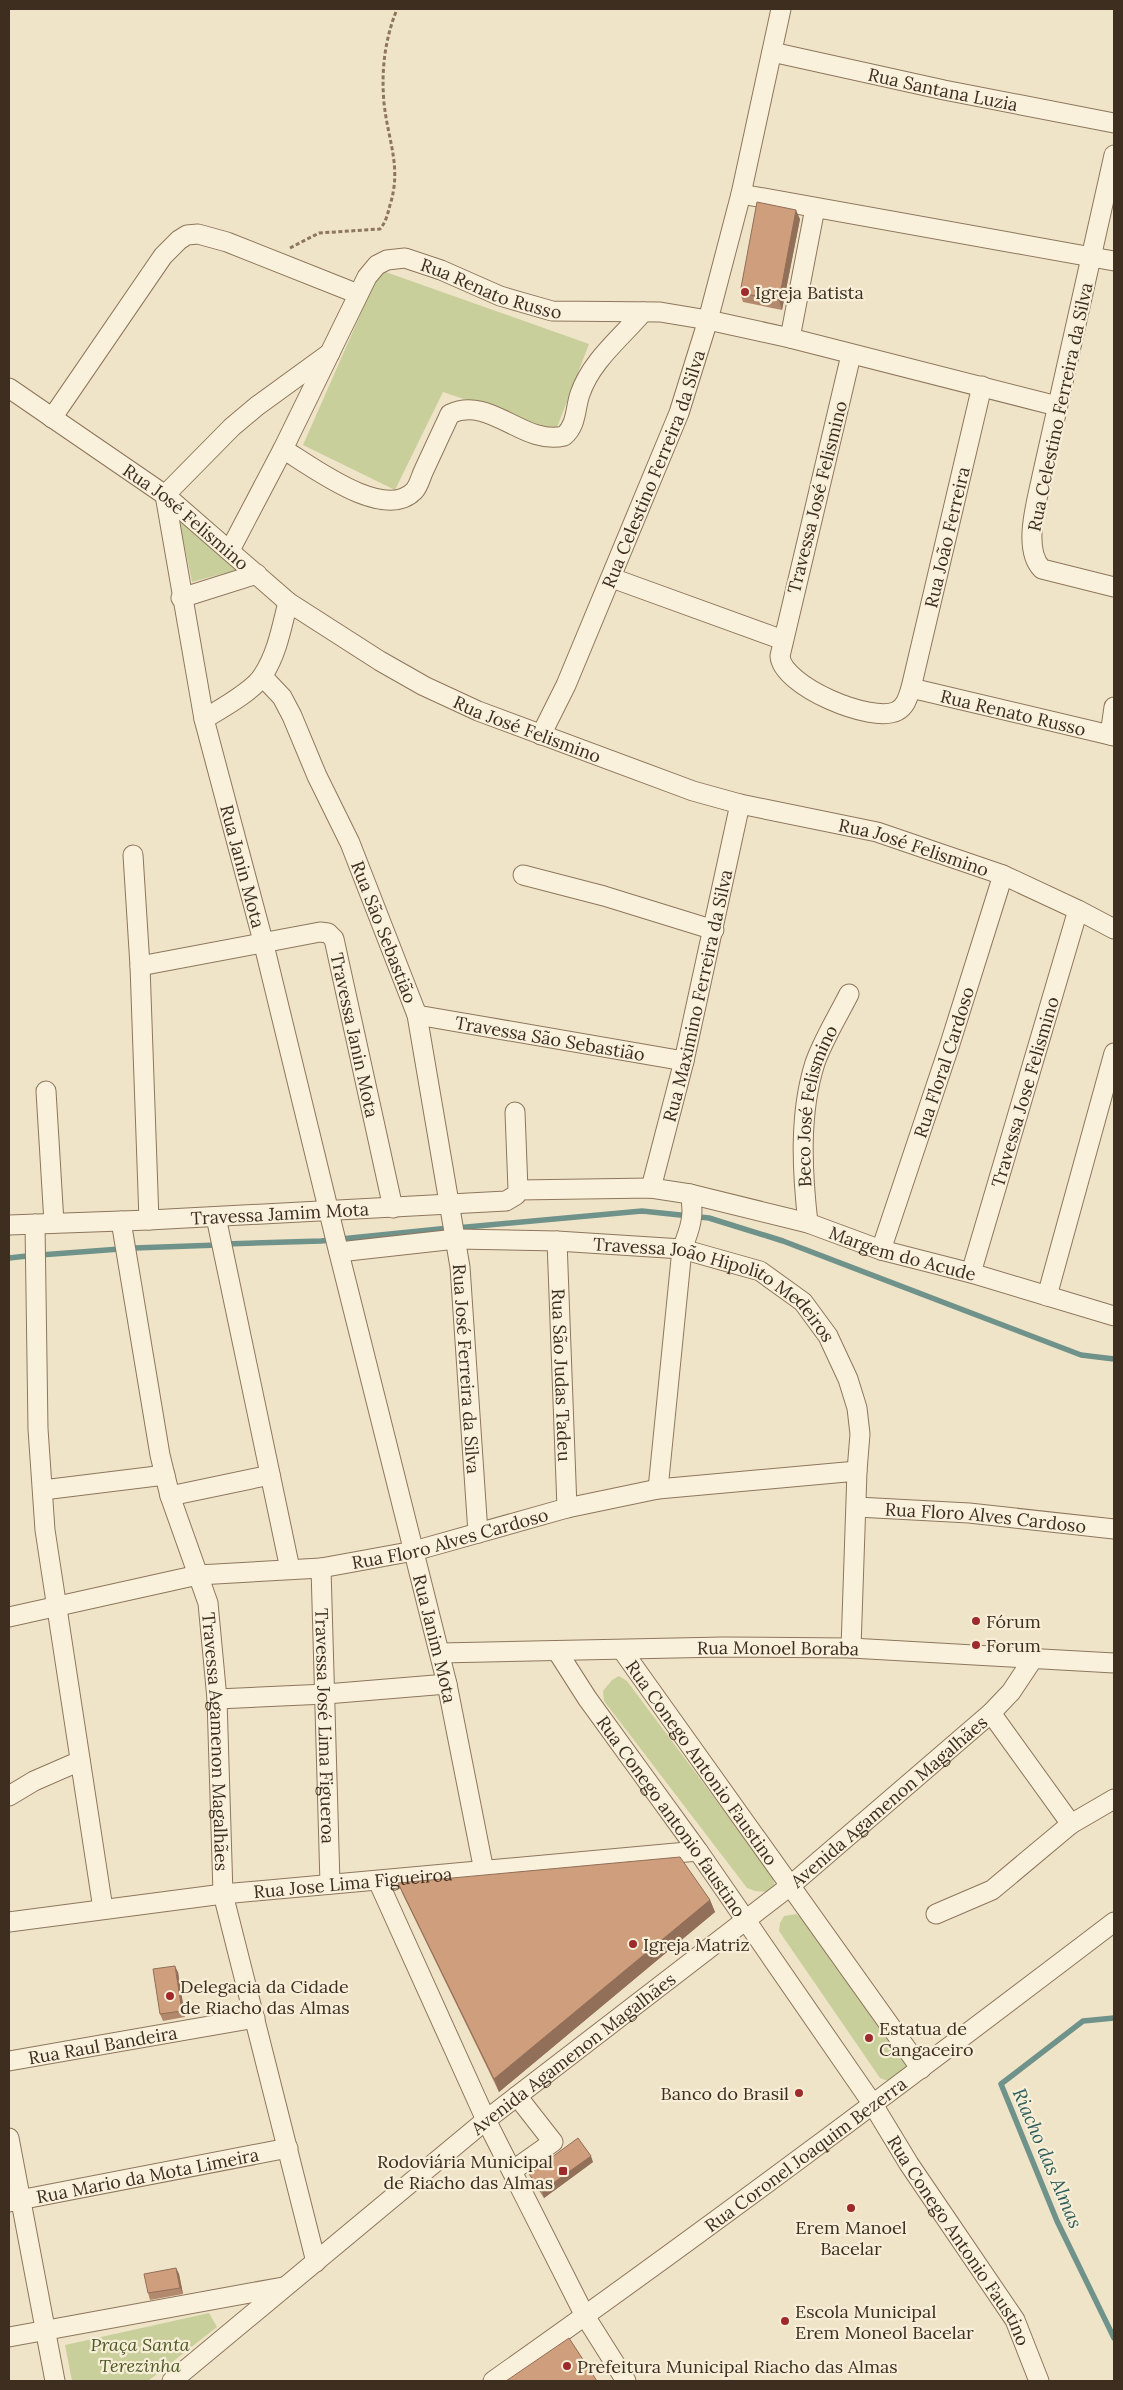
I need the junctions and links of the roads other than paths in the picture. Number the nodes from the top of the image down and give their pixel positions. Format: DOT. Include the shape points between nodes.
graph roads {
  1 [pos="781,9"];
  2 [pos="772,52"];
  3 [pos="1114,123"];
  4 [pos="1114,155"];
  5 [pos="741,194"];
  6 [pos="815,208"];
  7 [pos="1092,257"];
  8 [pos="1114,261"];
  9 [pos="358,294"];
  10 [pos="643,312"];
  11 [pos="708,320"];
  12 [pos="790,338"];
  13 [pos="330,353"];
  14 [pos="852,355"];
  15 [pos="982,386"];
  16 [pos="9,388"];
  17 [pos="1057,406"];
  18 [pos="52,418"];
  19 [pos="283,449"];
  20 [pos="165,495"];
  21 [pos="230,550"];
  22 [pos="257,574"];
  23 [pos="612,578"];
  24 [pos="1114,587"];
  25 [pos="181,598"];
  26 [pos="288,602"];
  27 [pos="783,640"];
  28 [pos="263,676"];
  29 [pos="912,688"];
  30 [pos="1114,707"];
  31 [pos="204,719"];
  32 [pos="541,735"];
  33 [pos="1112,736"];
  34 [pos="740,804"];
  35 [pos="133,855"];
  36 [pos="523,875"];
  37 [pos="1003,875"];
  38 [pos="1078,910"];
  39 [pos="1114,929"];
  40 [pos="714,930"];
  41 [pos="263,942"];
  42 [pos="140,966"];
  43 [pos="849,994"];
  44 [pos="417,1015"];
  45 [pos="1114,1053"];
  46 [pos="684,1061"];
  47 [pos="46,1091"];
  48 [pos="515,1112"];
  49 [pos="651,1188"];
  50 [pos="512,1195"];
  51 [pos="450,1206"];
  52 [pos="393,1208"];
  53 [pos="692,1209"];
  54 [pos="330,1210"];
  55 [pos="216,1216"];
  56 [pos="149,1220"];
  57 [pos="121,1221"];
  58 [pos="808,1222"];
  59 [pos="54,1223"];
  60 [pos="35,1224"];
  61 [pos="9,1225"];
  62 [pos="456,1239"];
  63 [pos="557,1241"];
  64 [pos="336,1243"];
  65 [pos="682,1249"];
  66 [pos="881,1250"];
  67 [pos="971,1274"];
  68 [pos="1047,1296"];
  69 [pos="1114,1316"];
  70 [pos="856,1471"];
  71 [pos="165,1475"];
  72 [pos="270,1475"];
  73 [pos="658,1489"];
  74 [pos="42,1490"];
  75 [pos="170,1496"];
  76 [pos="857,1507"];
  77 [pos="567,1508"];
  78 [pos="1114,1529"];
  79 [pos="478,1533"];
  80 [pos="414,1551"];
  81 [pos="321,1568"];
  82 [pos="290,1569"];
  83 [pos="198,1575"];
  84 [pos="56,1607"];
  85 [pos="9,1617"];
  86 [pos="852,1648"];
  87 [pos="622,1650"];
  88 [pos="557,1651"];
  89 [pos="440,1653"];
  90 [pos="1034,1659"];
  91 [pos="1114,1663"];
  92 [pos="447,1684"];
  93 [pos="326,1694"];
  94 [pos="217,1699"];
  95 [pos="991,1713"];
  96 [pos="80,1761"];
  97 [pos="9,1796"];
  98 [pos="1114,1799"];
  99 [pos="1071,1824"];
  100 [pos="698,1851"];
  101 [pos="484,1871"];
  102 [pos="378,1880"];
  103 [pos="330,1884"];
  104 [pos="790,1886"];
  105 [pos="223,1894"];
  106 [pos="103,1909"];
  107 [pos="936,1914"];
  108 [pos="744,1921"];
  109 [pos="9,1922"];
  110 [pos="1114,1922"];
  111 [pos="255,2018"];
  112 [pos="9,2061"];
  113 [pos="921,2069"];
  114 [pos="517,2096"];
  115 [pos="872,2103"];
  116 [pos="486,2120"];
  117 [pos="9,2138"];
  118 [pos="288,2148"];
  119 [pos="512,2171"];
  120 [pos="15,2201"];
  121 [pos="316,2262"];
  122 [pos="286,2287"];
  123 [pos="585,2316"];
  124 [pos="46,2330"];
  125 [pos="9,2337"];
  126 [pos="195,2372"];
  127 [pos="55,2381"];
  128 [pos="172,2381"];
  129 [pos="493,2381"];
  130 [pos="626,2381"];
  131 [pos="1039,2381"];
  1 -- 2 [label="street, Rua Celestino Ferreira da Silva"];
  2 -- 3 [label="street, Rua Santana Luzia"];
  2 -- 5 [label="street, Rua Celestino Ferreira da Silva"];
  4 -- 7 [label="street, Rua Celestino Ferreira da Silva"];
  5 -- 6 [label="street, Rua Celestino Ferreira da Silva"];
  5 -- 11 [label="street, Rua Celestino Ferreira da Silva"];
  6 -- 7 [label="street, Rua Celestino Ferreira da Silva"];
  6 -- 12 [label="street"];
  7 -- 8 [label="street, Rua Celestino Ferreira da Silva"];
  7 -- 17 [label="street, Rua Celestino Ferreira da Silva"];
  9 -- 10 [label="street, Rua Renato Russo" via="366,277 377,265 405,258 500,296 552,311"];
  9 -- 13 [label="street, Rua Renato Russo"];
  9 -- 18 [label="street" via="214,238 198,234 187,236 163,256"];
  10 -- 11 [label="street, Rua Renato Russo"];
  10 -- 19 [label="street" via="590,371 571,428 564,436 546,437 475,409 458,410 450,414 415,490 400,499 371,498 352,490"];
  11 -- 12 [label="street"];
  11 -- 23 [label="street, Rua Celestino Ferreira da Silva" via="679,412"];
  12 -- 14 [label="street"];
  13 -- 19 [label="street, Rua Renato Russo"];
  13 -- 20 [label="street" via="232,427"];
  14 -- 15 [label="street"];
  14 -- 27 [label="street, Travessa José Felismino"];
  15 -- 17 [label="street"];
  15 -- 29 [label="street, Rua João Ferreira"];
  16 -- 18 [label="street, Rua José Felismino"];
  17 -- 24 [label="street, Rua Celestino Ferreira da Silva" via="1034,516 1034,556 1038,565 1049,572"];
  18 -- 20 [label="street, Rua José Felismino"];
  19 -- 21 [label="street, Rua Renato Russo"];
  20 -- 21 [label="street, Rua José Felismino"];
  20 -- 25 [label="street, Rua Janin Mota"];
  21 -- 22 [label="street, Rua José Felismino"];
  22 -- 25 [label="street"];
  22 -- 26 [label="street, Rua José Felismino"];
  23 -- 27 [label="street"];
  23 -- 32 [label="street, Rua Celestino Ferreira da Silva"];
  25 -- 31 [label="street, Rua Janin Mota"];
  26 -- 28 [label="street" via="280,634"];
  26 -- 32 [label="street, Rua José Felismino" via="424,686"];
  27 -- 29 [label="street, Travessa José Felismino" via="780,661 789,675 848,707 890,714 904,706"];
  28 -- 31 [label="street"];
  28 -- 44 [label="street, Rua São Sebastião" via="282,697 292,716 350,843"];
  29 -- 33 [label="street, Rua Renato Russo"];
  30 -- 33 [label="street"];
  31 -- 41 [label="street, Rua Janin Mota"];
  32 -- 34 [label="street, Rua José Felismino" via="694,791"];
  34 -- 37 [label="street, Rua José Felismino" via="877,832"];
  34 -- 40 [label="street, Rua Maximino Ferreira da Silva"];
  35 -- 42 [label="street"];
  36 -- 40 [label="street"];
  37 -- 38 [label="street, Rua José Felismino"];
  37 -- 66 [label="street, Rua Floral Cardoso"];
  38 -- 39 [label="street, Rua José Felismino"];
  38 -- 67 [label="street, Travessa Jose Felismino"];
  40 -- 46 [label="street, Rua Maximino Ferreira da Silva"];
  41 -- 42 [label="street, Travessa Janin Mota"];
  41 -- 52 [label="street, Travessa Janin Mota" via="320,932 328,932 334,939"];
  41 -- 54 [label="street, Rua Janin Mota"];
  42 -- 56 [label="street"];
  43 -- 58 [label="street, Beco José Felismino" via="816,1061 806,1097 803,1182"];
  44 -- 46 [label="street, Travessa São Sebastião"];
  44 -- 51 [label="street, Rua São Sebastião"];
  45 -- 68 [label="street"];
  46 -- 49 [label="street, Rua Maximino Ferreira da Silva"];
  47 -- 59 [label="street"];
  48 -- 50 [label="street"];
  49 -- 50 [label="street"];
  49 -- 53 [label="street, Margem do Acude"];
  50 -- 51 [label="street, Travessa Jamim Mota"];
  51 -- 52 [label="street, Travessa Jamim Mota"];
  51 -- 62 [label="street, Rua José Ferreira da Silva"];
  52 -- 54 [label="street, Travessa Jamim Mota"];
  53 -- 58 [label="street, Margem do Acude"];
  53 -- 65 [label="street"];
  54 -- 55 [label="street, Travessa Jamim Mota"];
  54 -- 64 [label="street, Rua Janin Mota"];
  55 -- 56 [label="street, Travessa Jamim Mota"];
  55 -- 72 [label="street"];
  56 -- 57 [label="street, Travessa Jamim Mota"];
  57 -- 59 [label="street, Travessa Jamim Mota"];
  57 -- 71 [label="street, Travessa Agamenon Magalhães"];
  58 -- 66 [label="street, Margem do Acude"];
  59 -- 60 [label="street, Travessa Jamim Mota"];
  60 -- 61 [label="street, Travessa Jamim Mota"];
  60 -- 74 [label="street"];
  62 -- 63 [label="street, Travessa João Hipolito Medeiros"];
  62 -- 64 [label="street, Travessa João Hipolito Medeiros"];
  62 -- 79 [label="street, Rua José Ferreira da Silva"];
  63 -- 65 [label="street, Travessa João Hipolito Medeiros"];
  63 -- 77 [label="street, Rua São Judas Tadeu"];
  64 -- 80 [label="street, Rua Janim Mota"];
  65 -- 70 [label="street, Travessa João Hipolito Medeiros" via="760,1271 803,1302 828,1336 848,1379 857,1408 860,1434"];
  65 -- 73 [label="street"];
  66 -- 67 [label="street, Margem do Acude"];
  67 -- 68 [label="street, Margem do Acude"];
  68 -- 69 [label="street, Margem do Acude"];
  70 -- 73 [label="street, Rua Floro Alves Cardoso"];
  70 -- 76 [label="street"];
  71 -- 74 [label="street"];
  71 -- 75 [label="street, Travessa Agamenon Magalhães"];
  72 -- 75 [label="street"];
  72 -- 82 [label="street"];
  73 -- 77 [label="street, Rua Floro Alves Cardoso"];
  74 -- 84 [label="street"];
  75 -- 83 [label="street, Travessa Agamenon Magalhães"];
  76 -- 78 [label="street, Rua Floro Alves Cardoso" via="969,1513"];
  76 -- 86 [label="street"];
  77 -- 79 [label="street, Rua Floro Alves Cardoso"];
  79 -- 80 [label="street, Rua Floro Alves Cardoso"];
  80 -- 81 [label="street, Rua Floro Alves Cardoso"];
  80 -- 89 [label="street, Rua Janim Mota"];
  81 -- 82 [label="street, Rua Floro Alves Cardoso"];
  81 -- 93 [label="street, Travessa José Lima Figueroa"];
  82 -- 83 [label="street, Rua Floro Alves Cardoso"];
  83 -- 84 [label="street, Rua Floro Alves Cardoso"];
  83 -- 94 [label="street, Travessa Agamenon Magalhães" via="208,1603"];
  84 -- 85 [label="street, Rua Floro Alves Cardoso"];
  84 -- 96 [label="street"];
  86 -- 87 [label="street, Rua Monoel Boraba"];
  86 -- 90 [label="street, Rua Monoel Boraba"];
  87 -- 88 [label="street, Rua Monoel Boraba"];
  87 -- 104 [label="street, Rua Conego Antonio Faustino"];
  88 -- 89 [label="street, Rua Monoel Boraba"];
  88 -- 100 [label="street, Rua Conego antonio faustino"];
  89 -- 92 [label="street, Rua Janim Mota"];
  90 -- 91 [label="street, Rua Monoel Boraba"];
  90 -- 95 [label="street, Avenida Agamenon Magalhães" via="1011,1692"];
  92 -- 93 [label="street"];
  92 -- 101 [label="street, Rua Janim Mota"];
  93 -- 94 [label="street"];
  93 -- 103 [label="street, Travessa José Lima Figueroa"];
  94 -- 105 [label="street, Travessa Agamenon Magalhães"];
  95 -- 99 [label="street"];
  95 -- 104 [label="street, Avenida Agamenon Magalhães"];
  96 -- 97 [label="street"];
  96 -- 106 [label="street"];
  98 -- 99 [label="street"];
  99 -- 107 [label="street" via="992,1890"];
  100 -- 101 [label="street, Rua Jose Lima Figueiroa"];
  100 -- 108 [label="street, Rua Conego antonio faustino"];
  101 -- 102 [label="street, Rua Jose Lima Figueiroa"];
  102 -- 103 [label="street, Rua Jose Lima Figueiroa"];
  102 -- 116 [label="street"];
  103 -- 105 [label="street, Rua Jose Lima Figueiroa"];
  104 -- 108 [label="street, Avenida Agamenon Magalhães"];
  104 -- 113 [label="street, Rua Conego Antonio Faustino"];
  105 -- 106 [label="street, Rua Jose Lima Figueiroa"];
  105 -- 111 [label="street, Travessa Agamenon Magalhães"];
  106 -- 109 [label="street, Rua Jose Lima Figueiroa"];
  108 -- 114 [label="street, Avenida Agamenon Magalhães"];
  108 -- 115 [label="street, Rua Conego antonio faustino"];
  110 -- 113 [label="street, Rua Coronel Joaquim Bezerra"];
  111 -- 112 [label="street, Rua Raul Bandeira"];
  111 -- 118 [label="street, Travessa Agamenon Magalhães"];
  113 -- 115 [label="street, Rua Coronel Joaquim Bezerra"];
  114 -- 116 [label="street, Avenida Agamenon Magalhães"];
  114 -- 119 [label="street" via="553,2142"];
  115 -- 123 [label="street, Rua Coronel Joaquim Bezerra"];
  115 -- 131 [label="street, Rua Conego Antonio Faustino" via="909,2164 1015,2320"];
  116 -- 119 [label="street"];
  116 -- 121 [label="street, Avenida Agamenon Magalhães"];
  117 -- 120 [label="street"];
  118 -- 120 [label="street, Rua Mario da Mota Limeira"];
  118 -- 121 [label="street, Travessa Agamenon Magalhães"];
  119 -- 123 [label="street"];
  120 -- 124 [label="street"];
  121 -- 122 [label="street, Avenida Agamenon Magalhães"];
  122 -- 124 [label="street, Avenida Agamenon Magalhães"];
  122 -- 126 [label="street, Avenida Agamenon Magalhães"];
  123 -- 129 [label="street, Rua Coronel Joaquim Bezerra"];
  123 -- 130 [label="street"];
  124 -- 125 [label="street, Avenida Agamenon Magalhães"];
  124 -- 127 [label="street"];
  126 -- 128 [label="street, Avenida Agamenon Magalhães"];
}
